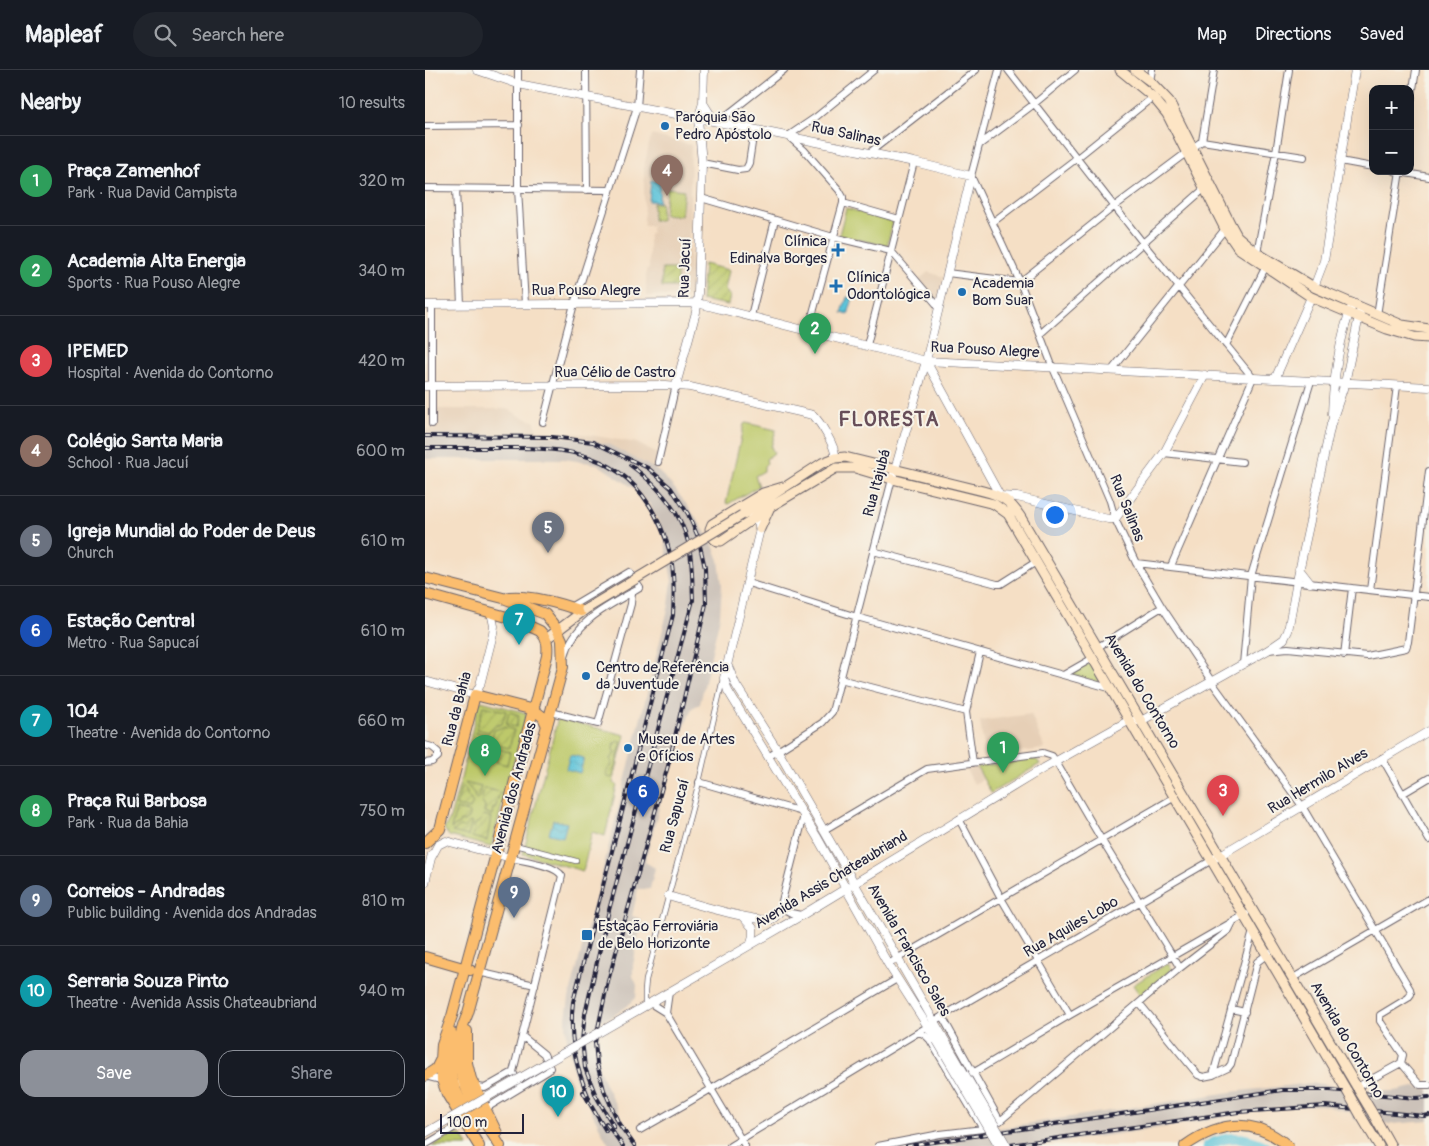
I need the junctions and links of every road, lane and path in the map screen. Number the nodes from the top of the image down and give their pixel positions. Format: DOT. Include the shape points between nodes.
graph roads {
  1 [pos="477,70"];
  2 [pos="518,70"];
  3 [pos="586,70"];
  4 [pos="640,70"];
  5 [pos="704,70"];
  6 [pos="783,70"];
  7 [pos="874,70"];
  8 [pos="976,70"];
  9 [pos="999,70"];
  10 [pos="1008,70"];
  11 [pos="1075,70"];
  12 [pos="1120,70"];
  13 [pos="1135,70"];
  14 [pos="1152,70"];
  15 [pos="1214,70"];
  16 [pos="1289,70"];
  17 [pos="1355,70"];
  18 [pos="1416,70"];
  19 [pos="1150,81"];
  20 [pos="518,84"];
  21 [pos="1414,85"];
  22 [pos="585,97"];
  23 [pos="1153,97"];
  24 [pos="703,103"];
  25 [pos="1034,104"];
  26 [pos="637,107"];
  27 [pos="699,119"];
  28 [pos="718,122"];
  29 [pos="519,125"];
  30 [pos="425,126"];
  31 [pos="754,130"];
  32 [pos="788,136"];
  33 [pos="1202,141"];
  34 [pos="979,145"];
  35 [pos="1191,150"];
  36 [pos="1276,152"];
  37 [pos="869,153"];
  38 [pos="1304,157"];
  39 [pos="1077,158"];
  40 [pos="1340,161"];
  41 [pos="914,162"];
  42 [pos="702,163"];
  43 [pos="1369,166"];
  44 [pos="1398,175"];
  45 [pos="1414,175"];
  46 [pos="971,176"];
  47 [pos="1429,177"];
  48 [pos="425,188"];
  49 [pos="1205,188"];
  50 [pos="456,189"];
  51 [pos="518,189"];
  52 [pos="587,190"];
  53 [pos="610,190"];
  54 [pos="979,191"];
  55 [pos="967,195"];
  56 [pos="701,198"];
  57 [pos="843,203"];
  58 [pos="1115,206"];
  59 [pos="899,219"];
  60 [pos="775,220"];
  61 [pos="993,222"];
  62 [pos="1225,229"];
  63 [pos="833,237"];
  64 [pos="1143,243"];
  65 [pos="891,251"];
  66 [pos="1257,253"];
  67 [pos="1265,268"];
  68 [pos="947,273"];
  69 [pos="1020,282"];
  70 [pos="1179,287"];
  71 [pos="1314,287"];
  72 [pos="1311,297"];
  73 [pos="697,303"];
  74 [pos="461,304"];
  75 [pos="525,304"];
  76 [pos="574,304"];
  77 [pos="428,305"];
  78 [pos="1357,305"];
  79 [pos="939,306"];
  80 [pos="1348,314"];
  81 [pos="1377,315"];
  82 [pos="751,316"];
  83 [pos="1358,317"];
  84 [pos="1429,329"];
  85 [pos="808,330"];
  86 [pos="1040,334"];
  87 [pos="1429,338"];
  88 [pos="867,345"];
  89 [pos="1226,345"];
  90 [pos="926,361"];
  91 [pos="1053,368"];
  92 [pos="1112,370"];
  93 [pos="1205,375"];
  94 [pos="1253,378"];
  95 [pos="1275,379"];
  96 [pos="1311,381"];
  97 [pos="1334,382"];
  98 [pos="1345,383"];
  99 [pos="676,385"];
  100 [pos="428,386"];
  101 [pos="553,386"];
  102 [pos="1397,386"];
  103 [pos="1429,387"];
  104 [pos="543,422"];
  105 [pos="432,424"];
  106 [pos="1331,424"];
  107 [pos="1164,453"];
  108 [pos="835,458"];
  109 [pos="1219,459"];
  110 [pos="658,462"];
  111 [pos="1242,462"];
  112 [pos="895,469"];
  113 [pos="1429,472"];
  114 [pos="892,480"];
  115 [pos="783,487"];
  116 [pos="1000,496"];
  117 [pos="994,504"];
  118 [pos="770,507"];
  119 [pos="743,514"];
  120 [pos="755,518"];
  121 [pos="1115,519"];
  122 [pos="760,529"];
  123 [pos="873,551"];
  124 [pos="1036,562"];
  125 [pos="1136,563"];
  126 [pos="1171,566"];
  127 [pos="1299,569"];
  128 [pos="1251,576"];
  129 [pos="425,578"];
  130 [pos="1297,582"];
  131 [pos="748,583"];
  132 [pos="1310,583"];
  133 [pos="1353,588"];
  134 [pos="1371,590"];
  135 [pos="633,592"];
  136 [pos="425,594"];
  137 [pos="1413,595"];
  138 [pos="1429,597"];
  139 [pos="503,598"];
  140 [pos="570,607"];
  141 [pos="1161,607"];
  142 [pos="584,610"];
  143 [pos="491,612"];
  144 [pos="857,617"];
  145 [pos="557,629"];
  146 [pos="1288,631"];
  147 [pos="546,639"];
  148 [pos="1098,647"];
  149 [pos="1288,648"];
  150 [pos="1269,650"];
  151 [pos="980,652"];
  152 [pos="1344,655"];
  153 [pos="1093,658"];
  154 [pos="727,664"];
  155 [pos="1243,664"];
  156 [pos="563,667"];
  157 [pos="1065,674"];
  158 [pos="724,678"];
  159 [pos="840,679"];
  160 [pos="425,680"];
  161 [pos="1211,682"];
  162 [pos="539,685"];
  163 [pos="1109,688"];
  164 [pos="475,695"];
  165 [pos="504,701"];
  166 [pos="1135,709"];
  167 [pos="534,710"];
  168 [pos="551,712"];
  169 [pos="966,712"];
  170 [pos="1128,721"];
  171 [pos="1141,721"];
  172 [pos="547,726"];
  173 [pos="1429,731"];
  174 [pos="425,745"];
  175 [pos="778,751"];
  176 [pos="768,757"];
  177 [pos="1382,758"];
  178 [pos="973,762"];
  179 [pos="1056,762"];
  180 [pos="425,763"];
  181 [pos="1429,778"];
  182 [pos="699,782"];
  183 [pos="1402,794"];
  184 [pos="1175,797"];
  185 [pos="793,798"];
  186 [pos="1302,806"];
  187 [pos="783,807"];
  188 [pos="803,813"];
  189 [pos="959,819"];
  190 [pos="824,830"];
  191 [pos="1101,838"];
  192 [pos="427,839"];
  193 [pos="1429,840"];
  194 [pos="515,846"];
  195 [pos="496,854"];
  196 [pos="1221,855"];
  197 [pos="431,858"];
  198 [pos="511,858"];
  199 [pos="1212,860"];
  200 [pos="576,861"];
  201 [pos="425,883"];
  202 [pos="854,883"];
  203 [pos="846,888"];
  204 [pos="668,896"];
  205 [pos="1001,898"];
  206 [pos="1429,899"];
  207 [pos="1140,903"];
  208 [pos="782,908"];
  209 [pos="1253,909"];
  210 [pos="801,915"];
  211 [pos="1244,915"];
  212 [pos="743,916"];
  213 [pos="1233,922"];
  214 [pos="1375,930"];
  215 [pos="1253,931"];
  216 [pos="751,944"];
  217 [pos="1276,949"];
  218 [pos="1267,955"];
  219 [pos="425,957"];
  220 [pos="1172,957"];
  221 [pos="898,959"];
  222 [pos="1038,961"];
  223 [pos="1245,962"];
  224 [pos="888,964"];
  225 [pos="464,968"];
  226 [pos="1180,968"];
  227 [pos="1256,968"];
  228 [pos="478,972"];
  229 [pos="897,978"];
  230 [pos="1293,978"];
  231 [pos="535,985"];
  232 [pos="669,992"];
  233 [pos="1140,1004"];
  234 [pos="647,1005"];
  235 [pos="1231,1009"];
  236 [pos="1245,1012"];
  237 [pos="468,1013"];
  238 [pos="666,1013"];
  239 [pos="1070,1015"];
  240 [pos="452,1016"];
  241 [pos="943,1016"];
  242 [pos="934,1021"];
  243 [pos="927,1027"];
  244 [pos="920,1032"];
  245 [pos="522,1036"];
  246 [pos="940,1039"];
  247 [pos="441,1060"];
  248 [pos="1401,1063"];
  249 [pos="513,1072"];
  250 [pos="974,1073"];
  251 [pos="1213,1075"];
  252 [pos="425,1076"];
  253 [pos="442,1080"];
  254 [pos="453,1083"];
  255 [pos="956,1083"];
  256 [pos="464,1085"];
  257 [pos="1429,1086"];
  258 [pos="475,1087"];
  259 [pos="520,1087"];
  260 [pos="1357,1088"];
  261 [pos="712,1089"];
  262 [pos="475,1118"];
  263 [pos="1000,1121"];
  264 [pos="983,1129"];
  265 [pos="640,1130"];
  266 [pos="425,1133"];
  267 [pos="743,1143"];
  268 [pos="425,1145"];
  269 [pos="479,1146"];
  270 [pos="501,1146"];
  271 [pos="730,1146"];
  272 [pos="878,1146"];
  273 [pos="999,1146"];
  274 [pos="1007,1146"];
  275 [pos="1185,1146"];
  276 [pos="1289,1146"];
  277 [pos="1379,1146"];
  278 [pos="1391,1146"];
  1 -- 20 [label="street, Rua Salinas"];
  2 -- 20 [label="street"];
  3 -- 22 [label="street"];
  4 -- 26 [label="street"];
  5 -- 24 [label="street, Rua Jacuí"];
  6 -- 28 [label="street"];
  7 -- 32 [label="street"];
  8 -- 37 [label="street"];
  9 -- 34 [label="street, Rua Itajubá"];
  10 -- 25 [label="street"];
  11 -- 25 [label="street"];
  12 -- 23 [label="main road"];
  13 -- 19 [label="main road"];
  14 -- 19 [label="street"];
  15 -- 33 [label="street"];
  16 -- 36 [label="street"];
  17 -- 40 [label="street"];
  18 -- 21 [label="street"];
  19 -- 35 [label="main road" via="1169,101"];
  20 -- 22 [label="street, Rua Salinas"];
  20 -- 29 [label="street"];
  22 -- 26 [label="street, Rua Salinas"];
  22 -- 52 [label="street"];
  23 -- 35 [label="main road"];
  23 -- 39 [label="street"];
  24 -- 27 [label="street, Rua Jacuí"];
  24 -- 28 [label="street"];
  25 -- 34 [label="street"];
  25 -- 39 [label="street"];
  26 -- 27 [label="street, Rua Salinas"];
  26 -- 53 [label="street"];
  27 -- 28 [label="street, Rua Salinas"];
  27 -- 42 [label="street, Rua Jacuí"];
  28 -- 31 [label="street, Rua Salinas"];
  29 -- 30 [label="street"];
  29 -- 51 [label="street"];
  31 -- 32 [label="street, Rua Salinas"];
  31 -- 42 [label="street" via="746,169"];
  32 -- 37 [label="street, Rua Salinas"];
  32 -- 57 [label="street" via="839,190"];
  33 -- 35 [label="street"];
  33 -- 36 [label="street"];
  34 -- 46 [label="street, Rua Itajubá"];
  35 -- 49 [label="main road"];
  35 -- 58 [label="street"];
  35 -- 66 [label="main road" via="1237,236"];
  36 -- 38 [label="street"];
  36 -- 66 [label="street"];
  37 -- 41 [label="street, Rua Salinas"];
  39 -- 58 [label="street"];
  39 -- 61 [label="street"];
  40 -- 43 [label="street"];
  40 -- 71 [label="street" via="1324,261"];
  41 -- 46 [label="street, Rua Salinas"];
  41 -- 59 [label="street"];
  42 -- 56 [label="street, Rua Jacuí"];
  44 -- 81 [label="street"];
  45 -- 47 [label="street"];
  46 -- 54 [label="street, Rua Salinas"];
  46 -- 55 [label="street, Rua Itajubá"];
  48 -- 50 [label="street"];
  49 -- 62 [label="main road"];
  49 -- 64 [label="street"];
  50 -- 51 [label="street"];
  50 -- 74 [label="street"];
  51 -- 52 [label="street"];
  51 -- 75 [label="street"];
  52 -- 53 [label="street"];
  53 -- 76 [label="street"];
  54 -- 55 [label="street"];
  54 -- 61 [label="street, Rua Salinas"];
  55 -- 68 [label="street, Rua Itajubá"];
  56 -- 60 [label="street"];
  56 -- 73 [label="street, Rua Jacuí"];
  57 -- 59 [label="street"];
  57 -- 63 [label="street"];
  58 -- 64 [label="street"];
  58 -- 69 [label="street"];
  59 -- 65 [label="street"];
  60 -- 63 [label="street"];
  60 -- 82 [label="street"];
  61 -- 69 [label="street, Rua Salinas"];
  62 -- 67 [label="main road" via="1238,248"];
  62 -- 70 [label="street"];
  63 -- 65 [label="street"];
  63 -- 85 [label="street"];
  64 -- 70 [label="street"];
  64 -- 86 [label="street"];
  65 -- 79 [label="street"];
  65 -- 88 [label="street"];
  66 -- 71 [label="main road"];
  67 -- 72 [label="main road"];
  67 -- 89 [label="street"];
  68 -- 69 [label="street"];
  68 -- 79 [label="street, Rua Itajubá"];
  69 -- 86 [label="street, Rua Salinas"];
  70 -- 89 [label="street"];
  70 -- 92 [label="street"];
  71 -- 78 [label="main road"];
  72 -- 80 [label="main road"];
  72 -- 95 [label="street"];
  73 -- 76 [label="street, Rua Pouso Alegre"];
  73 -- 82 [label="street, Rua Pouso Alegre"];
  73 -- 99 [label="street, Rua Jacuí"];
  74 -- 75 [label="street, Rua Pouso Alegre"];
  74 -- 77 [label="street, Rua Pouso Alegre"];
  75 -- 76 [label="street, Rua Pouso Alegre"];
  76 -- 101 [label="street"];
  77 -- 100 [label="street"];
  78 -- 80 [label="street"];
  78 -- 81 [label="main road"];
  78 -- 83 [label="street"];
  79 -- 90 [label="street, Rua Itajubá"];
  80 -- 83 [label="main road"];
  80 -- 97 [label="street"];
  81 -- 84 [label="main road" via="1412,328"];
  82 -- 85 [label="street, Rua Pouso Alegre"];
  83 -- 87 [label="main road" via="1404,335"];
  83 -- 98 [label="street"];
  85 -- 88 [label="street, Rua Pouso Alegre"];
  86 -- 91 [label="street, Rua Salinas"];
  88 -- 90 [label="street, Rua Pouso Alegre"];
  89 -- 94 [label="street"];
  90 -- 91 [label="street, Rua Pouso Alegre"];
  90 -- 112 [label="street, Rua Itajubá"];
  90 -- 116 [label="street"];
  91 -- 92 [label="street, Rua Pouso Alegre"];
  91 -- 121 [label="street, Rua Salinas" via="1111,501"];
  92 -- 93 [label="street, Rua Pouso Alegre"];
  93 -- 94 [label="street, Rua Pouso Alegre"];
  93 -- 107 [label="street"];
  94 -- 95 [label="street, Rua Pouso Alegre"];
  94 -- 109 [label="street"];
  95 -- 96 [label="street, Rua Pouso Alegre"];
  96 -- 97 [label="street, Rua Pouso Alegre"];
  96 -- 128 [label="street"];
  97 -- 98 [label="street, Rua Pouso Alegre"];
  97 -- 106 [label="street"];
  98 -- 102 [label="street, Rua Pouso Alegre"];
  98 -- 106 [label="street"];
  99 -- 101 [label="street, Rua Célio de Castro"];
  99 -- 108 [label="street, Rua Célio de Castro" via="813,415 833,446"];
  99 -- 110 [label="street, Rua Jacuí"];
  100 -- 101 [label="street, Rua Célio de Castro"];
  100 -- 105 [label="street"];
  101 -- 104 [label="street"];
  102 -- 103 [label="street, Rua Pouso Alegre"];
  102 -- 134 [label="street"];
  106 -- 127 [label="street"];
  107 -- 109 [label="street"];
  107 -- 121 [label="street"];
  108 -- 112 [label="main road, Avenida do Contorno" via="854,458"];
  108 -- 115 [label="main road, Avenida do Contorno"];
  109 -- 111 [label="street"];
  109 -- 126 [label="street"];
  112 -- 114 [label="street, Rua Itajubá"];
  112 -- 116 [label="main road, Avenida do Contorno"];
  113 -- 137 [label="street"];
  114 -- 117 [label="main road, Avenida do Contorno"];
  114 -- 118 [label="main road, Avenida do Contorno" via="855,468 836,468"];
  114 -- 123 [label="street, Rua Itajubá"];
  115 -- 119 [label="main road, Avenida do Contorno"];
  115 -- 120 [label="main road, Avenida do Contorno" via="763,493 712,524 710,532 714,539 721,541"];
  116 -- 117 [label="main road"];
  116 -- 121 [label="street"];
  116 -- 148 [label="main road, Avenida do Contorno" via="1020,516"];
  117 -- 124 [label="main road, Avenida do Contorno" via="1008,514"];
  118 -- 120 [label="main road, Avenida do Contorno"];
  118 -- 122 [label="main road"];
  119 -- 120 [label="street"];
  119 -- 142 [label="main road, Avenida do Contorno, bridge"];
  120 -- 122 [label="street"];
  121 -- 125 [label="street, Rua Salinas"];
  122 -- 131 [label="street, Rua Sapucaí"];
  123 -- 124 [label="street" via="997,584"];
  123 -- 144 [label="street, Rua Itajubá"];
  124 -- 153 [label="main road, Avenida do Contorno"];
  125 -- 126 [label="street, Rua Salinas"];
  125 -- 141 [label="street"];
  126 -- 128 [label="street, Rua Salinas"];
  127 -- 130 [label="street"];
  127 -- 132 [label="street"];
  128 -- 130 [label="street, Rua Salinas"];
  128 -- 155 [label="street"];
  129 -- 139 [label="main road"];
  130 -- 132 [label="street, Rua Salinas"];
  130 -- 146 [label="street"];
  131 -- 144 [label="street"];
  131 -- 154 [label="street, Rua Sapucaí"];
  132 -- 133 [label="street, Rua Salinas"];
  133 -- 134 [label="street, Rua Salinas"];
  133 -- 152 [label="street"];
  134 -- 137 [label="street, Rua Salinas"];
  135 -- 140 [label="street" via="640,588 629,572"];
  135 -- 156 [label="street" via="576,631 569,643"];
  135 -- 168 [label="street" via="598,724"];
  136 -- 143 [label="main road"];
  137 -- 138 [label="street, Rua Salinas"];
  137 -- 152 [label="street" via="1406,648 1367,656"];
  139 -- 140 [label="main road" via="518,596"];
  139 -- 145 [label="main road" via="545,614"];
  140 -- 142 [label="main road"];
  141 -- 148 [label="street"];
  141 -- 161 [label="street"];
  142 -- 145 [label="main road, Avenida do Contorno"];
  143 -- 147 [label="main road" via="533,628"];
  143 -- 164 [label="street, Rua da Bahia" via="493,634"];
  144 -- 151 [label="street"];
  144 -- 159 [label="street, Rua Itajubá"];
  145 -- 147 [label="main road, Avenida do Contorno"];
  145 -- 156 [label="main road, Avenida dos Andradas" via="562,640"];
  146 -- 149 [label="street"];
  146 -- 150 [label="street" via="1284,639"];
  147 -- 162 [label="main road, Avenida dos Andradas" via="547,656"];
  148 -- 166 [label="main road, Avenida do Contorno"];
  149 -- 150 [label="street"];
  149 -- 152 [label="street"];
  150 -- 155 [label="street"];
  151 -- 157 [label="street"];
  151 -- 169 [label="street"];
  153 -- 157 [label="street"];
  153 -- 163 [label="main road, Avenida do Contorno"];
  154 -- 158 [label="street, Rua Sapucaí"];
  154 -- 175 [label="street, Avenida Francisco Sales" via="736,685"];
  155 -- 161 [label="street"];
  156 -- 168 [label="main road, Avenida dos Andradas"];
  157 -- 163 [label="street"];
  158 -- 176 [label="street, Avenida Francisco Sales" via="728,691"];
  158 -- 182 [label="street, Rua Sapucaí"];
  159 -- 169 [label="street"];
  159 -- 175 [label="street, Rua Itajubá" via="828,718"];
  160 -- 164 [label="street"];
  161 -- 171 [label="street"];
  161 -- 186 [label="street"];
  162 -- 165 [label="main road" via="525,700"];
  162 -- 167 [label="main road, Avenida dos Andradas"];
  163 -- 170 [label="main road, Avenida do Contorno"];
  164 -- 165 [label="main road"];
  164 -- 192 [label="main road, Rua da Bahia" via="440,829"];
  165 -- 167 [label="main road"];
  166 -- 170 [label="street"];
  166 -- 171 [label="main road, Avenida do Contorno"];
  167 -- 172 [label="main road" via="543,717"];
  167 -- 195 [label="main road, Avenida dos Andradas"];
  168 -- 172 [label="main road, Avenida dos Andradas"];
  169 -- 178 [label="street"];
  170 -- 171 [label="street, Avenida Assis Chateaubriand"];
  170 -- 179 [label="street, Avenida Assis Chateaubriand"];
  170 -- 184 [label="main road, Avenida do Contorno"];
  171 -- 196 [label="main road, Avenida do Contorno"];
  172 -- 194 [label="main road, Avenida dos Andradas"];
  173 -- 177 [label="street, Rua Hermilo Alves"];
  174 -- 180 [label="street" via="432,747 438,757"];
  175 -- 176 [label="street, Rua Itajubá"];
  175 -- 190 [label="street, Avenida Francisco Sales"];
  176 -- 185 [label="street, Avenida Francisco Sales"];
  177 -- 183 [label="street"];
  177 -- 186 [label="street, Rua Hermilo Alves"];
  178 -- 179 [label="street" via="1043,753 1052,756"];
  178 -- 190 [label="street" via="927,768"];
  179 -- 189 [label="street, Avenida Assis Chateaubriand"];
  179 -- 191 [label="street"];
  181 -- 183 [label="street"];
  182 -- 187 [label="street"];
  182 -- 204 [label="street, Rua Sapucaí"];
  183 -- 193 [label="street"];
  184 -- 191 [label="street"];
  184 -- 199 [label="main road, Avenida do Contorno"];
  185 -- 187 [label="street"];
  185 -- 188 [label="street, Avenida Francisco Sales"];
  186 -- 196 [label="street, Rua Hermilo Alves"];
  186 -- 214 [label="street"];
  187 -- 188 [label="street"];
  188 -- 203 [label="street, Avenida Francisco Sales"];
  188 -- 208 [label="street"];
  189 -- 202 [label="street, Avenida Assis Chateaubriand"];
  189 -- 205 [label="street"];
  190 -- 202 [label="street, Avenida Francisco Sales"];
  191 -- 205 [label="street"];
  191 -- 207 [label="street"];
  192 -- 197 [label="street" via="433,843"];
  194 -- 198 [label="main road, Avenida dos Andradas"];
  194 -- 200 [label="street"];
  195 -- 197 [label="street" via="446,841 438,845"];
  195 -- 198 [label="street"];
  195 -- 225 [label="main road, Avenida dos Andradas"];
  196 -- 199 [label="street, Rua Aquiles Lobo"];
  196 -- 209 [label="main road, Avenida do Contorno"];
  197 -- 201 [label="street"];
  198 -- 228 [label="main road, Avenida dos Andradas"];
  198 -- 231 [label="street" via="554,868 561,873 562,880"];
  199 -- 207 [label="street, Rua Aquiles Lobo"];
  199 -- 211 [label="main road, Avenida do Contorno"];
  202 -- 203 [label="street, Avenida Assis Chateaubriand"];
  202 -- 221 [label="street, Avenida Francisco Sales"];
  203 -- 210 [label="street, Avenida Assis Chateaubriand"];
  203 -- 224 [label="street, Avenida Francisco Sales"];
  204 -- 212 [label="street"];
  204 -- 234 [label="street, Rua Sapucaí" via="646,980"];
  205 -- 221 [label="street"];
  205 -- 222 [label="street"];
  206 -- 214 [label="street"];
  207 -- 220 [label="street"];
  207 -- 222 [label="street, Rua Aquiles Lobo"];
  208 -- 210 [label="street"];
  208 -- 212 [label="street" via="772,919"];
  209 -- 211 [label="street"];
  209 -- 217 [label="main road, Avenida do Contorno"];
  210 -- 216 [label="street, Avenida Assis Chateaubriand"];
  211 -- 213 [label="street"];
  211 -- 215 [label="main road, Avenida do Contorno"];
  212 -- 216 [label="street" via="753,928"];
  213 -- 220 [label="street"];
  213 -- 226 [label="street" via="1229,930"];
  214 -- 230 [label="street"];
  214 -- 248 [label="street" via="1411,994 1380,1015 1403,1055"];
  215 -- 218 [label="main road, Avenida do Contorno"];
  215 -- 223 [label="street"];
  216 -- 232 [label="street, Avenida Assis Chateaubriand"];
  217 -- 218 [label="street"];
  217 -- 230 [label="main road, Avenida do Contorno"];
  218 -- 227 [label="street" via="1258,961"];
  218 -- 277 [label="main road, Avenida do Contorno, bridge"];
  219 -- 225 [label="main road"];
  220 -- 226 [label="street"];
  220 -- 239 [label="street"];
  221 -- 224 [label="street"];
  221 -- 242 [label="street, Avenida Francisco Sales"];
  222 -- 239 [label="street"];
  222 -- 241 [label="street, Rua Aquiles Lobo"];
  223 -- 227 [label="street"];
  223 -- 235 [label="street"];
  224 -- 229 [label="street, Avenida Francisco Sales"];
  225 -- 228 [label="main road"];
  225 -- 240 [label="main road, Avenida dos Andradas"];
  226 -- 233 [label="street"];
  227 -- 236 [label="street"];
  228 -- 231 [label="street"];
  228 -- 237 [label="main road, Avenida dos Andradas"];
  229 -- 243 [label="street, Avenida Francisco Sales"];
  229 -- 261 [label="street"];
  230 -- 260 [label="main road, Avenida do Contorno"];
  231 -- 245 [label="street"];
  232 -- 234 [label="street, Avenida Assis Chateaubriand"];
  232 -- 238 [label="street"];
  233 -- 251 [label="street" via="1198,1075"];
  233 -- 263 [label="street"];
  234 -- 238 [label="street"];
  234 -- 266 [label="street, Avenida Assis Chateaubriand, bridge"];
  235 -- 236 [label="street"];
  235 -- 251 [label="street"];
  236 -- 251 [label="street" via="1231,1064"];
  237 -- 256 [label="main road, Avenida dos Andradas" via="459,1045"];
  237 -- 258 [label="main road, Avenida dos Andradas" via="467,1064"];
  238 -- 261 [label="street"];
  239 -- 250 [label="street"];
  240 -- 247 [label="main road, Avenida dos Andradas" via="442,1044"];
  240 -- 254 [label="main road, Avenida dos Andradas" via="449,1058"];
  241 -- 242 [label="street, Rua Aquiles Lobo"];
  241 -- 250 [label="street, Avenida Francisco Sales"];
  242 -- 246 [label="street, Avenida Francisco Sales"];
  243 -- 244 [label="street"];
  243 -- 246 [label="street, Avenida Francisco Sales"];
  244 -- 255 [label="street, Avenida Francisco Sales" via="926,1036"];
  244 -- 267 [label="street"];
  245 -- 249 [label="street"];
  245 -- 259 [label="street" via="544,1054 550,1068"];
  246 -- 273 [label="street, Avenida Francisco Sales, bridge"];
  246 -- 274 [label="street, Avenida Francisco Sales, bridge"];
  247 -- 252 [label="main road" via="436,1069"];
  247 -- 253 [label="main road, Avenida dos Andradas"];
  248 -- 257 [label="street" via="1420,1085"];
  248 -- 260 [label="street"];
  249 -- 258 [label="street" via="485,1088"];
  249 -- 259 [label="street"];
  250 -- 255 [label="street"];
  250 -- 263 [label="street, Avenida Francisco Sales"];
  252 -- 253 [label="street"];
  253 -- 254 [label="street"];
  253 -- 262 [label="main road, Avenida dos Andradas" via="447,1094"];
  254 -- 256 [label="street"];
  254 -- 262 [label="main road, Avenida dos Andradas"];
  255 -- 264 [label="street, Avenida Francisco Sales"];
  256 -- 258 [label="street"];
  256 -- 262 [label="main road, Avenida dos Andradas"];
  258 -- 262 [label="main road, Avenida dos Andradas"];
  259 -- 262 [label="street"];
  260 -- 278 [label="main road, Avenida do Contorno, bridge"];
  261 -- 265 [label="street"];
  261 -- 267 [label="street"];
  262 -- 268 [label="street"];
  262 -- 269 [label="main road, Avenida dos Andradas"];
  262 -- 270 [label="main road, Avenida dos Andradas"];
  263 -- 264 [label="street"];
  264 -- 272 [label="street"];
  267 -- 271 [label="street"];
  275 -- 276 [label="main road" via="1206,1132 1237,1125 1265,1130"];
}
